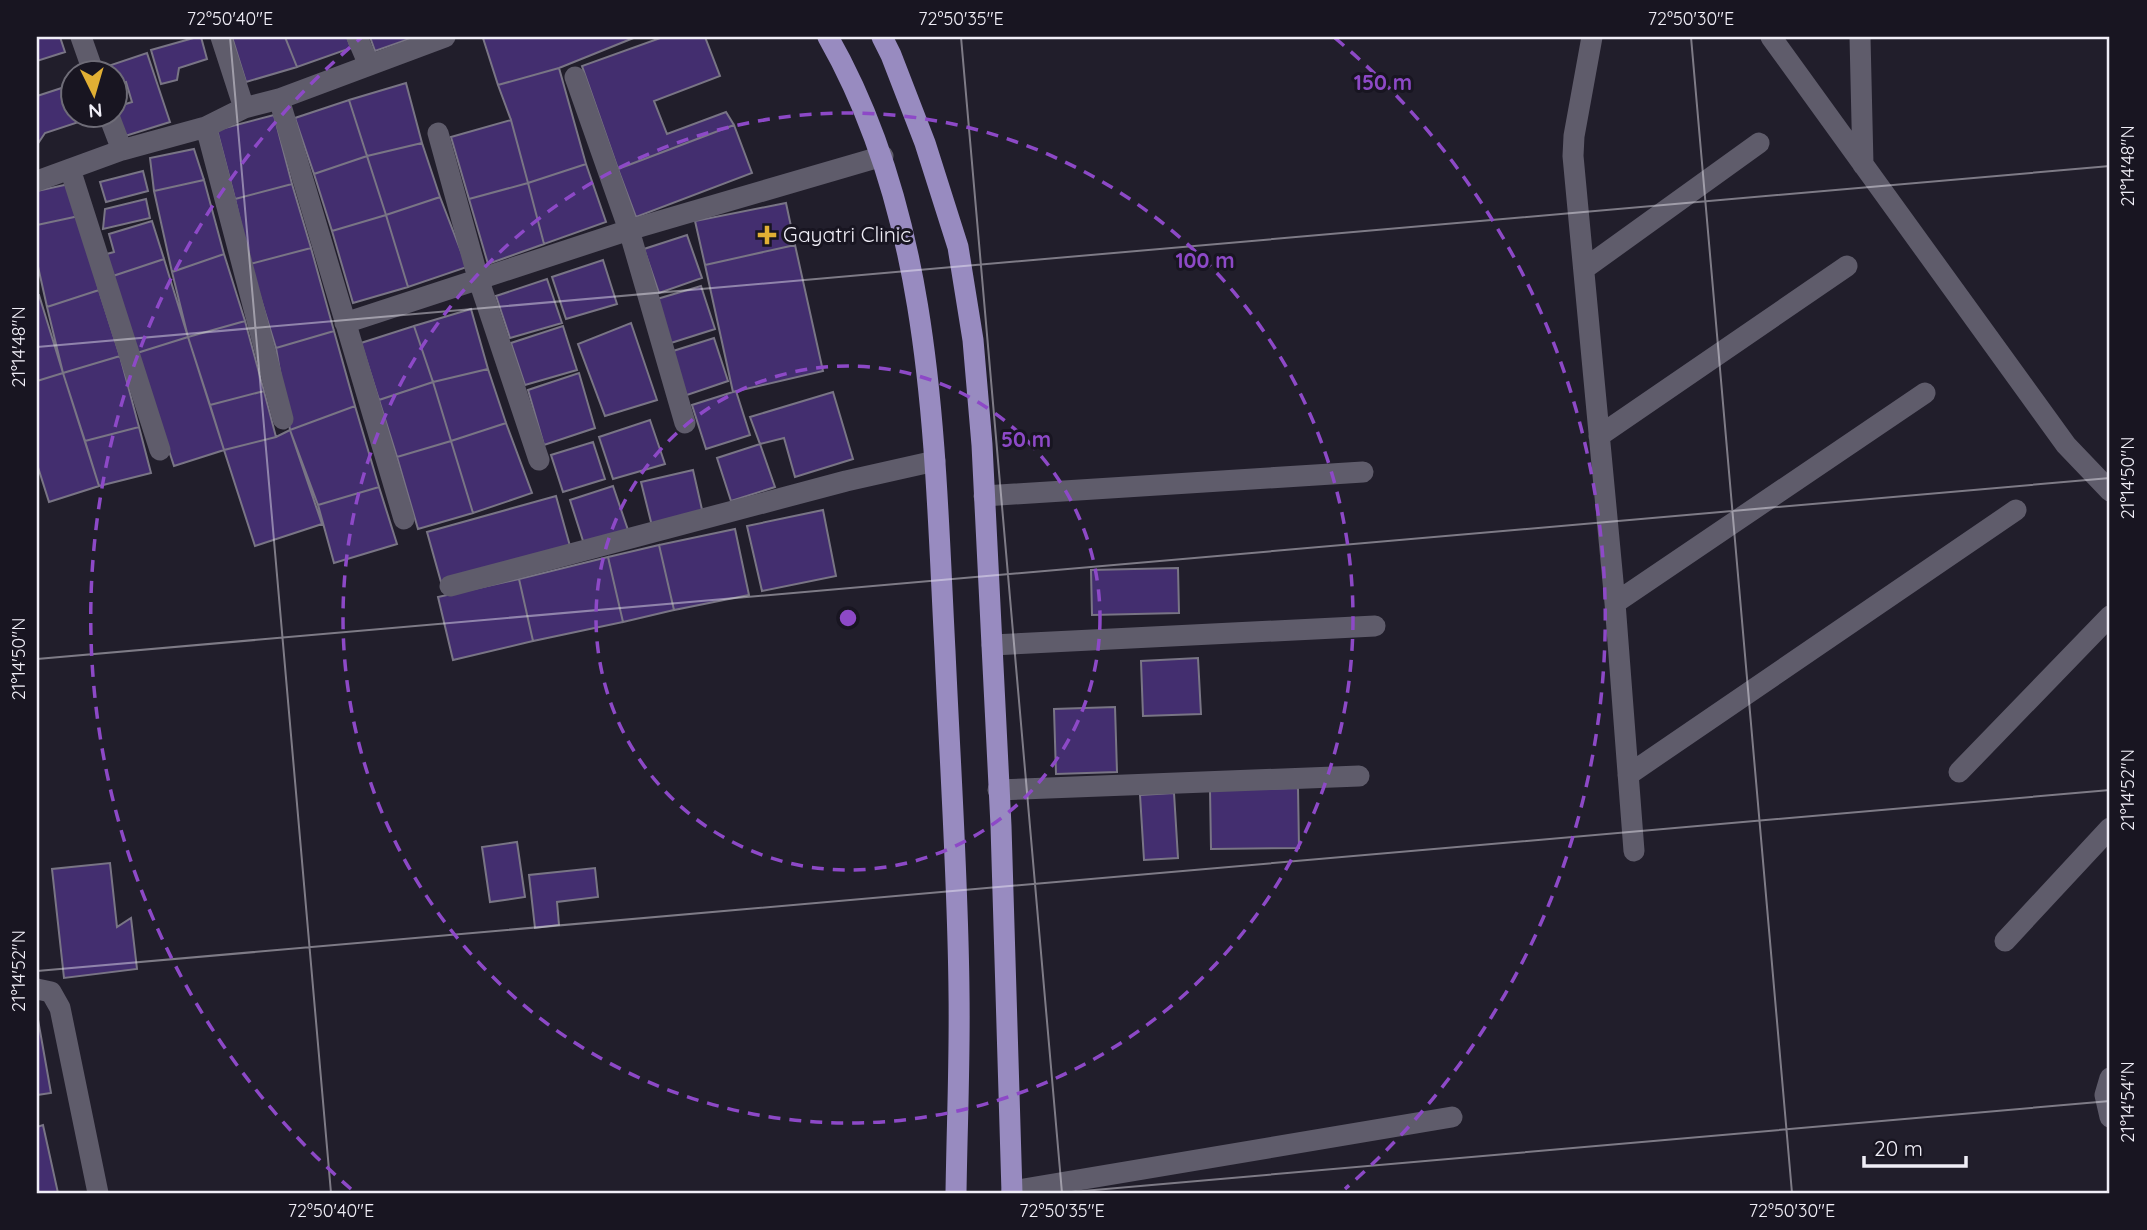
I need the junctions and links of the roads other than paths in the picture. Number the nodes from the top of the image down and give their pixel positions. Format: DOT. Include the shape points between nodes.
graph roads {
  1 [pos="81,37"];
  2 [pos="221,37"];
  3 [pos="357,37"];
  4 [pos="444,37"];
  5 [pos="828,37"];
  6 [pos="882,37"];
  7 [pos="1592,37"];
  8 [pos="1770,37"];
  9 [pos="1860,37"];
  10 [pos="89,60"];
  11 [pos="369,65"];
  12 [pos="575,76"];
  13 [pos="279,99"];
  14 [pos="244,108"];
  15 [pos="206,127"];
  16 [pos="114,130"];
  17 [pos="438,133"];
  18 [pos="1759,143"];
  19 [pos="122,150"];
  20 [pos="883,156"];
  21 [pos="1863,165"];
  22 [pos="69,169"];
  23 [pos="37,181"];
  24 [pos="629,230"];
  25 [pos="1847,266"];
  26 [pos="1584,269"];
  27 [pos="478,278"];
  28 [pos="345,323"];
  29 [pos="1925,393"];
  30 [pos="283,419"];
  31 [pos="685,423"];
  32 [pos="1599,436"];
  33 [pos="160,450"];
  34 [pos="538,460"];
  35 [pos="935,461"];
  36 [pos="1363,472"];
  37 [pos="2110,491"];
  38 [pos="984,496"];
  39 [pos="2015,510"];
  40 [pos="404,519"];
  41 [pos="450,586"];
  42 [pos="1615,603"];
  43 [pos="2110,616"];
  44 [pos="1375,626"];
  45 [pos="992,645"];
  46 [pos="1959,772"];
  47 [pos="1628,775"];
  48 [pos="1359,776"];
  49 [pos="998,790"];
  50 [pos="2110,828"];
  51 [pos="1634,851"];
  52 [pos="2006,942"];
  53 [pos="37,989"];
  54 [pos="2110,1078"];
  55 [pos="1451,1117"];
  56 [pos="2110,1117"];
  57 [pos="1012,1192"];
  58 [pos="98,1193"];
  59 [pos="956,1193"];
  1 -- 10 [label="street"];
  2 -- 14 [label="street"];
  3 -- 11 [label="street"];
  4 -- 11 [label="street"];
  5 -- 20 [label="main road"];
  6 -- 38 [label="main road" via="925,143 958,247 973,340"];
  7 -- 26 [label="street" via="1573,136"];
  8 -- 21 [label="street"];
  9 -- 21 [label="street"];
  11 -- 13 [label="street"];
  12 -- 24 [label="street"];
  13 -- 14 [label="street"];
  13 -- 28 [label="street"];
  14 -- 15 [label="street"];
  15 -- 19 [label="street"];
  15 -- 30 [label="street"];
  16 -- 19 [label="street"];
  17 -- 27 [label="street"];
  18 -- 26 [label="street"];
  19 -- 22 [label="street"];
  20 -- 24 [label="street"];
  20 -- 35 [label="main road" via="911,263"];
  21 -- 37 [label="street" via="2066,445"];
  22 -- 23 [label="street"];
  22 -- 33 [label="street"];
  24 -- 27 [label="street"];
  24 -- 31 [label="street"];
  25 -- 32 [label="street"];
  26 -- 32 [label="street"];
  27 -- 28 [label="street"];
  27 -- 34 [label="street"];
  28 -- 40 [label="street"];
  29 -- 42 [label="street"];
  32 -- 42 [label="street"];
  35 -- 41 [label="street"];
  35 -- 59 [label="main road" via="959,992"];
  36 -- 38 [label="street"];
  38 -- 45 [label="main road"];
  39 -- 47 [label="street"];
  42 -- 47 [label="street"];
  43 -- 46 [label="street"];
  44 -- 45 [label="street"];
  45 -- 49 [label="main road"];
  47 -- 51 [label="street"];
  48 -- 49 [label="street"];
  49 -- 57 [label="main road"];
  50 -- 52 [label="street"];
  53 -- 58 [label="street" via="51,992 60,1008"];
  54 -- 56 [label="street" via="2105,1096"];
  55 -- 57 [label="street"];
}
